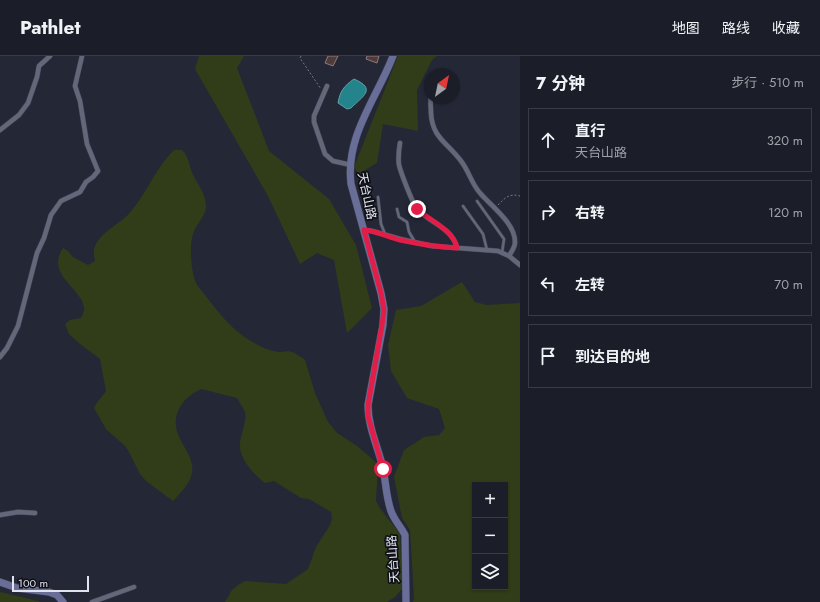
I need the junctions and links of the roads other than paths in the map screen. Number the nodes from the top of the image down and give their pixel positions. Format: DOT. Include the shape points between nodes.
graph roads {
  1 [pos="50,56"];
  2 [pos="82,56"];
  3 [pos="393,56"];
  4 [pos="327,86"];
  5 [pos="430,104"];
  6 [pos="0,130"];
  7 [pos="400,143"];
  8 [pos="351,165"];
  9 [pos="378,197"];
  10 [pos="477,202"];
  11 [pos="463,206"];
  12 [pos="397,208"];
  13 [pos="364,230"];
  14 [pos="386,235"];
  15 [pos="415,242"];
  16 [pos="457,248"];
  17 [pos="487,250"];
  18 [pos="502,253"];
  19 [pos="509,256"];
  20 [pos="520,265"];
  21 [pos="0,357"];
  22 [pos="35,513"];
  23 [pos="0,515"];
  24 [pos="0,582"];
  25 [pos="134,587"];
  26 [pos="63,602"];
  27 [pos="92,602"];
  28 [pos="406,602"];
  1 -- 6 [label="street" via="39,66 38,77 28,103 19,115"];
  2 -- 21 [label="street" via="75,86 87,144 98,171 80,192 61,201 51,215 37,253 18,326"];
  3 -- 8 [label="street, 天台山路" via="368,106 351,151"];
  4 -- 8 [label="street" via="314,116 314,122 325,154 333,161"];
  5 -- 19 [label="street" via="433,129 462,161 479,193 510,226 515,241"];
  7 -- 16 [label="street" via="399,164 413,204 423,215 443,228"];
  8 -- 13 [label="street, 天台山路" via="351,184"];
  9 -- 14 [label="lane" via="381,224"];
  10 -- 18 [label="lane" via="504,239"];
  11 -- 17 [label="lane" via="483,234"];
  12 -- 15 [label="lane" via="399,217 407,222"];
  13 -- 14 [label="street"];
  13 -- 28 [label="street, 天台山路" via="384,310 368,416 383,469 388,502 405,535"];
  14 -- 15 [label="street"];
  15 -- 16 [label="street"];
  16 -- 17 [label="street"];
  17 -- 18 [label="street"];
  18 -- 19 [label="street"];
  19 -- 20 [label="street"];
  22 -- 23 [label="street"];
  24 -- 26 [label="street" via="17,588 49,592"];
  25 -- 27 [label="street"];
}
